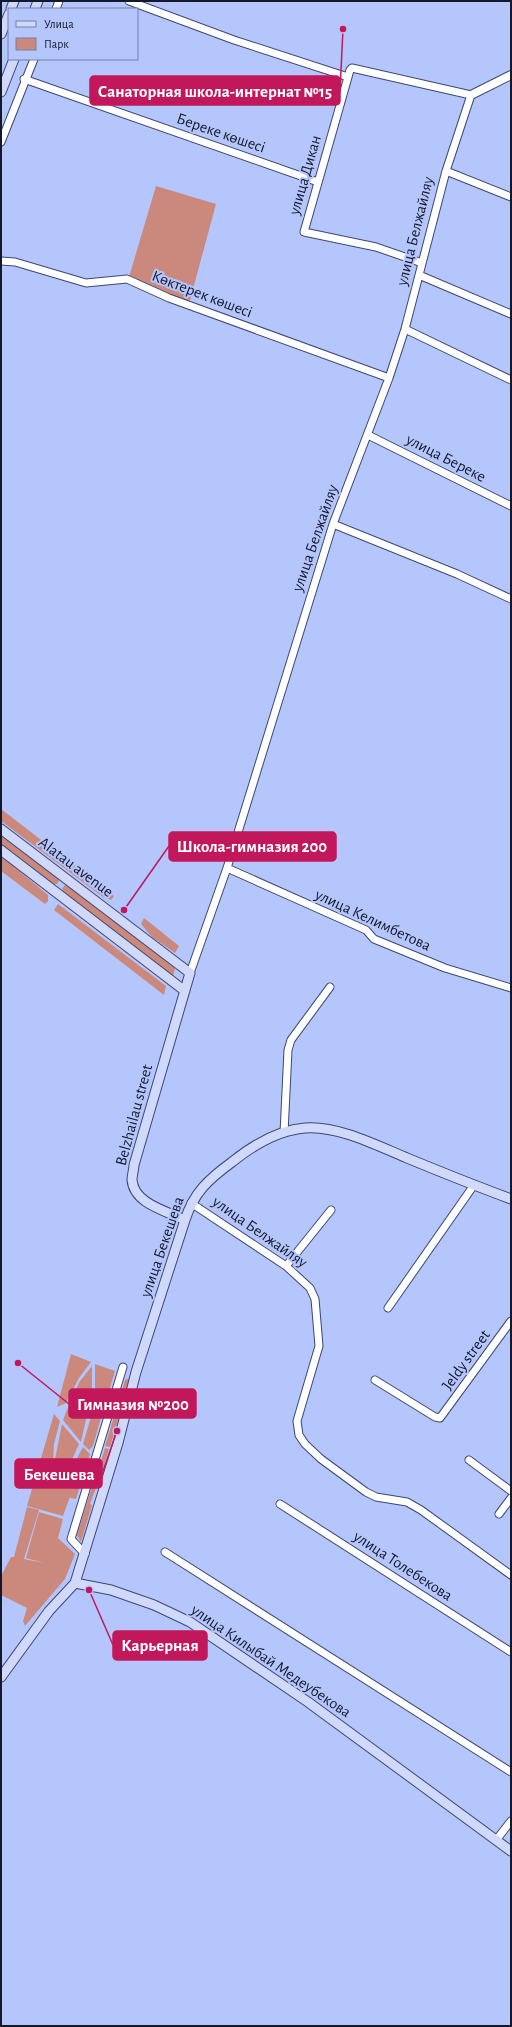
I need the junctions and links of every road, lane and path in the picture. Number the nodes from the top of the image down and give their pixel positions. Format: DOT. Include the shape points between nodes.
graph roads {
  1 [pos="129,1"];
  2 [pos="8,16"];
  3 [pos="1,34"];
  4 [pos="14,60"];
  5 [pos="34,60"];
  6 [pos="511,75"];
  7 [pos="348,77"];
  8 [pos="24,80"];
  9 [pos="1,92"];
  10 [pos="471,95"];
  11 [pos="1,142"];
  12 [pos="446,170"];
  13 [pos="318,182"];
  14 [pos="511,198"];
  15 [pos="1,261"];
  16 [pos="422,263"];
  17 [pos="419,275"];
  18 [pos="511,314"];
  19 [pos="405,329"];
  20 [pos="389,378"];
  21 [pos="511,380"];
  22 [pos="368,434"];
  23 [pos="511,506"];
  24 [pos="333,524"];
  25 [pos="511,599"];
  26 [pos="1,829"];
  27 [pos="1,850"];
  28 [pos="227,868"];
  29 [pos="65,878"];
  30 [pos="57,892"];
  31 [pos="190,973"];
  32 [pos="330,987"];
  33 [pos="511,988"];
  34 [pos="185,991"];
  35 [pos="284,1133"];
  36 [pos="474,1185"];
  37 [pos="511,1200"];
  38 [pos="191,1203"];
  39 [pos="331,1210"];
  40 [pos="185,1220"];
  41 [pos="286,1266"];
  42 [pos="388,1308"];
  43 [pos="511,1321"];
  44 [pos="124,1368"];
  45 [pos="375,1380"];
  46 [pos="469,1460"];
  47 [pos="511,1491"];
  48 [pos="511,1498"];
  49 [pos="280,1504"];
  50 [pos="498,1514"];
  51 [pos="165,1552"];
  52 [pos="85,1554"];
  53 [pos="511,1575"];
  54 [pos="75,1583"];
  55 [pos="511,1652"];
  56 [pos="1,1677"];
  57 [pos="511,1772"];
  58 [pos="511,1821"];
  59 [pos="496,1839"];
  60 [pos="511,1851"];
  1 -- 7 [label="street" via="234,40"];
  2 -- 3 [label="main road"];
  4 -- 9 [label="main road"];
  5 -- 8 [label="street"];
  6 -- 10 [label="street"];
  7 -- 10 [label="street" via="350,70 355,68"];
  7 -- 13 [label="street, улица Дикан"];
  8 -- 11 [label="street"];
  8 -- 13 [label="street, Береке көшесі"];
  10 -- 12 [label="street, улица Белжайляу"];
  12 -- 14 [label="street"];
  12 -- 16 [label="street, улица Белжайляу"];
  13 -- 16 [label="street, улица Дикан" via="304,232 376,247"];
  15 -- 20 [label="street, Көктерек көшесі" via="15,262 86,284 127,279 169,298"];
  16 -- 17 [label="street, улица Белжайляу"];
  17 -- 18 [label="street"];
  17 -- 19 [label="street, улица Белжайляу"];
  19 -- 20 [label="street, улица Белжайляу"];
  19 -- 21 [label="street"];
  20 -- 22 [label="street, улица Белжайляу"];
  22 -- 23 [label="street, улица Береке"];
  22 -- 24 [label="street, улица Белжайляу"];
  24 -- 25 [label="street" via="457,574"];
  24 -- 28 [label="street, улица Белжайляу"];
  26 -- 29 [label="main road, Alatau avenue"];
  27 -- 30 [label="main road, Alatau avenue"];
  28 -- 31 [label="street, улица Белжайляу"];
  28 -- 33 [label="street, улица Келимбетова" via="366,930 374,939 445,968"];
  29 -- 30 [label="main road"];
  29 -- 31 [label="main road, Alatau avenue"];
  30 -- 34 [label="main road, Alatau avenue"];
  31 -- 34 [label="main road, улица Белжайляу"];
  32 -- 35 [label="street" via="291,1040 288,1050"];
  34 -- 40 [label="main road, Belzhailau street" via="134,1164 132,1181 138,1195 147,1202"];
  35 -- 36 [label="main road, улица Бекешева" via="306,1128 330,1130 362,1140"];
  35 -- 38 [label="main road, улица Бекешева" via="241,1155 203,1186"];
  36 -- 37 [label="main road, улица Бекешева"];
  36 -- 42 [label="street"];
  38 -- 40 [label="main road, улица Бекешева"];
  38 -- 41 [label="street, улица Белжайляу"];
  39 -- 41 [label="street"];
  40 -- 52 [label="main road, улица Бекешева" via="136,1372"];
  41 -- 53 [label="street, улица Белжайляу" via="310,1288 315,1299 318,1323 319,1346 297,1421 299,1435 321,1460 366,1492 376,1497 407,1502 421,1510"];
  43 -- 45 [label="street, Jeldy street" via="440,1418"];
  44 -- 52 [label="street" via="71,1539"];
  46 -- 47 [label="street"];
  48 -- 50 [label="street"];
  49 -- 55 [label="street, улица Толебекова"];
  51 -- 57 [label="street"];
  52 -- 54 [label="main road, улица Бекешева"];
  54 -- 56 [label="main road" via="49,1611"];
  54 -- 59 [label="main road, улица Килыбай Медеубекова" via="111,1590 154,1605 190,1622 265,1672"];
  58 -- 59 [label="street"];
  59 -- 60 [label="main road, улица Килыбай Медеубекова"];
}
